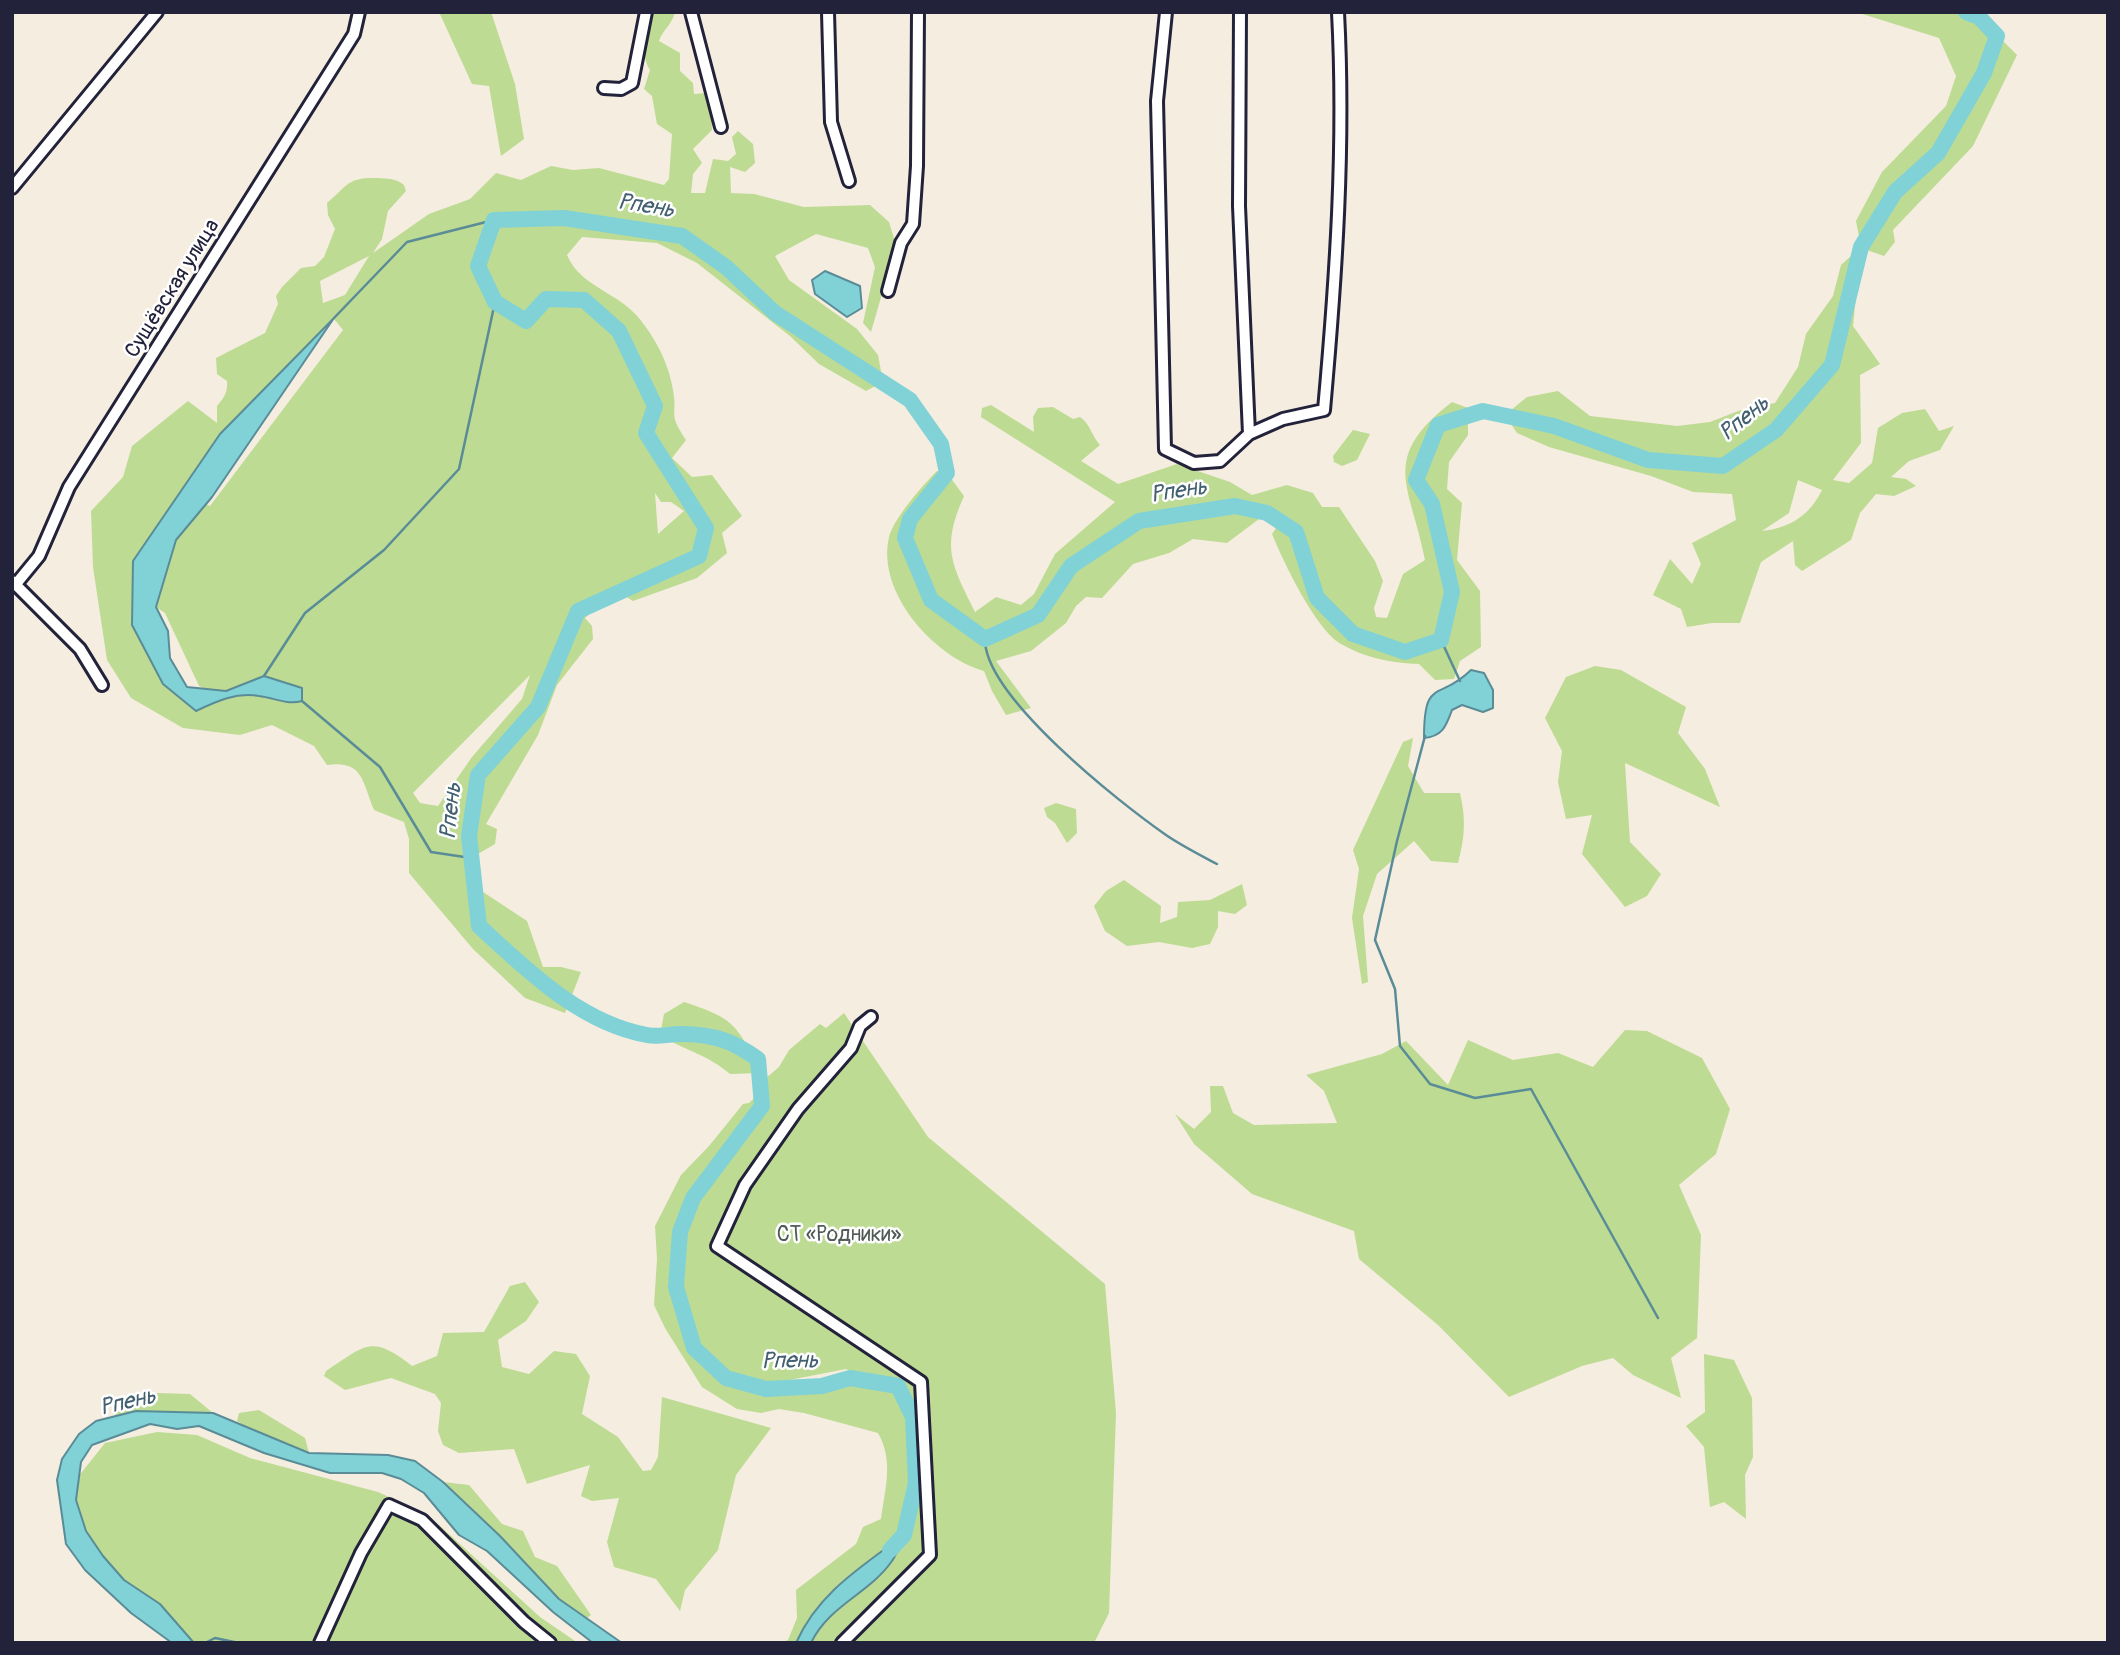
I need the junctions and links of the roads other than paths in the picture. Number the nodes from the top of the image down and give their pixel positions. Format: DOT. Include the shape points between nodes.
graph roads {
  1 [pos="158,12"];
  2 [pos="359,12"];
  3 [pos="646,12"];
  4 [pos="691,12"];
  5 [pos="828,12"];
  6 [pos="918,12"];
  7 [pos="1166,12"];
  8 [pos="1240,12"];
  9 [pos="1338,12"];
  10 [pos="604,88"];
  11 [pos="720,127"];
  12 [pos="849,181"];
  13 [pos="12,188"];
  14 [pos="888,290"];
  15 [pos="1249,434"];
  16 [pos="14,582"];
  17 [pos="102,685"];
  18 [pos="871,1017"];
  19 [pos="320,1643"];
  20 [pos="550,1643"];
  21 [pos="842,1643"];
  1 -- 13 [label="street"];
  2 -- 16 [label="street, Сущёвская улица" via="354,34 69,487 39,556"];
  3 -- 10 [label="street" via="632,83 621,89"];
  4 -- 11 [label="street"];
  5 -- 12 [label="street" via="831,122"];
  6 -- 14 [label="street" via="913,224 901,243"];
  7 -- 15 [label="street" via="1157,101 1164,449 1194,463 1220,461"];
  8 -- 15 [label="street" via="1239,206"];
  9 -- 15 [label="street" via="1342,97 1339,252 1324,410 1283,419"];
  16 -- 17 [label="street" via="80,649"];
  18 -- 21 [label="street" via="745,1185 717,1246 921,1382 930,1555"];
  19 -- 20 [label="street" via="361,1553 389,1505 422,1520"];
}
